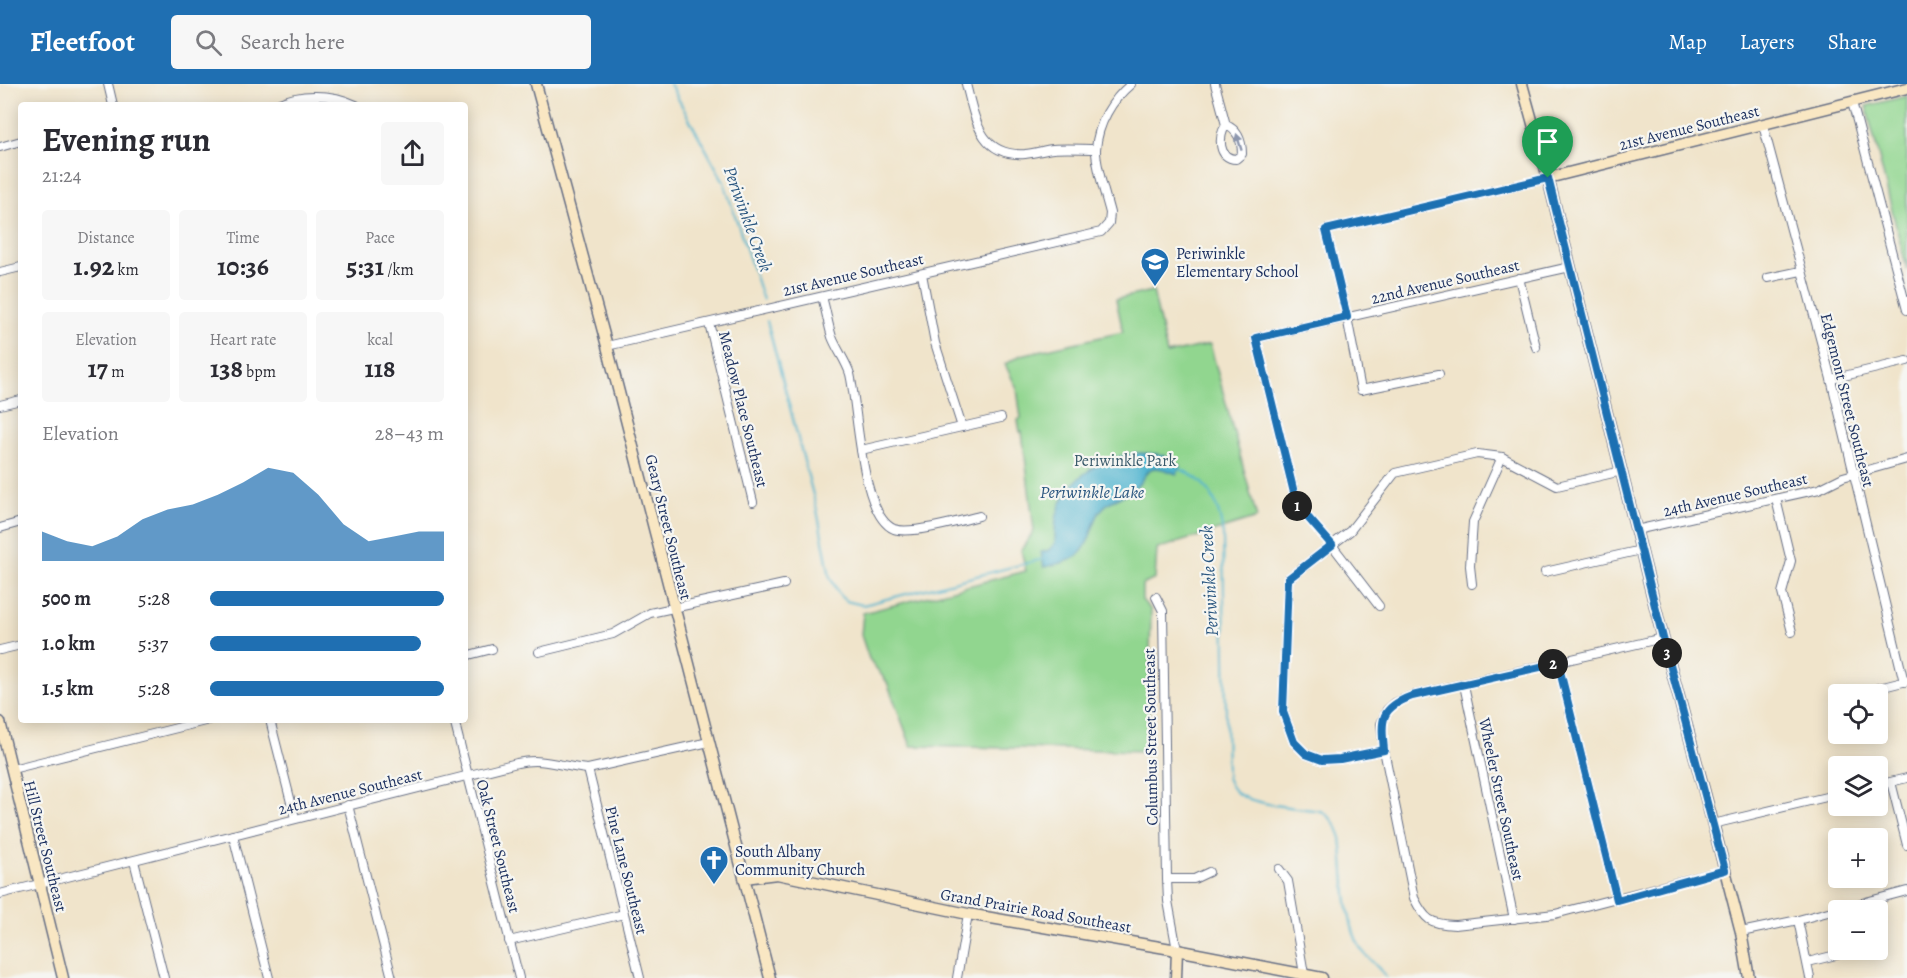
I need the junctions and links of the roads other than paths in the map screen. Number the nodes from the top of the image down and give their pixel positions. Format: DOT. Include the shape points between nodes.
graph roads {
  1 [pos="108,84"];
  2 [pos="536,84"];
  3 [pos="966,84"];
  4 [pos="1131,84"];
  5 [pos="1215,84"];
  6 [pos="1522,84"];
  7 [pos="1907,88"];
  8 [pos="112,102"];
  9 [pos="280,102"];
  10 [pos="350,102"];
  11 [pos="1852,102"];
  12 [pos="1226,125"];
  13 [pos="1763,125"];
  14 [pos="18,142"];
  15 [pos="0,147"];
  16 [pos="1095,149"];
  17 [pos="1000,151"];
  18 [pos="995,161"];
  19 [pos="1548,178"];
  20 [pos="1570,267"];
  21 [pos="18,268"];
  22 [pos="1801,271"];
  23 [pos="0,272"];
  24 [pos="922,274"];
  25 [pos="1768,278"];
  26 [pos="1519,279"];
  27 [pos="822,297"];
  28 [pos="1907,310"];
  29 [pos="1347,317"];
  30 [pos="709,323"];
  31 [pos="607,346"];
  32 [pos="1536,347"];
  33 [pos="1907,361"];
  34 [pos="1439,374"];
  35 [pos="1831,379"];
  36 [pos="18,401"];
  37 [pos="0,405"];
  38 [pos="1001,418"];
  39 [pos="962,427"];
  40 [pos="861,450"];
  41 [pos="1502,457"];
  42 [pos="1907,459"];
  43 [pos="1622,471"];
  44 [pos="1853,474"];
  45 [pos="1776,499"];
  46 [pos="753,502"];
  47 [pos="979,516"];
  48 [pos="18,523"];
  49 [pos="0,528"];
  50 [pos="1636,530"];
  51 [pos="1332,545"];
  52 [pos="1641,550"];
  53 [pos="1545,572"];
  54 [pos="784,584"];
  55 [pos="1472,584"];
  56 [pos="1156,597"];
  57 [pos="1378,606"];
  58 [pos="674,608"];
  59 [pos="1792,632"];
  60 [pos="1663,638"];
  61 [pos="18,646"];
  62 [pos="492,649"];
  63 [pos="0,650"];
  64 [pos="539,652"];
  65 [pos="468,655"];
  66 [pos="1558,663"];
  67 [pos="1905,682"];
  68 [pos="1464,685"];
  69 [pos="1888,686"];
  70 [pos="0,722"];
  71 [pos="197,723"];
  72 [pos="271,723"];
  73 [pos="455,723"];
  74 [pos="709,742"];
  75 [pos="1384,750"];
  76 [pos="12,769"];
  77 [pos="588,769"];
  78 [pos="468,775"];
  79 [pos="1907,778"];
  80 [pos="1891,782"];
  81 [pos="1888,783"];
  82 [pos="1828,797"];
  83 [pos="348,805"];
  84 [pos="295,818"];
  85 [pos="1713,824"];
  86 [pos="233,835"];
  87 [pos="1907,845"];
  88 [pos="134,861"];
  89 [pos="1279,868"];
  90 [pos="1725,870"];
  91 [pos="1209,872"];
  92 [pos="745,878"];
  93 [pos="1167,879"];
  94 [pos="41,884"];
  95 [pos="1907,891"];
  96 [pos="0,894"];
  97 [pos="1617,900"];
  98 [pos="624,914"];
  99 [pos="968,914"];
  100 [pos="1514,919"];
  101 [pos="1798,920"];
  102 [pos="1741,932"];
  103 [pos="509,941"];
  104 [pos="1176,950"];
  105 [pos="1828,957"];
  106 [pos="1808,962"];
  107 [pos="1304,974"];
  108 [pos="63,978"];
  109 [pos="164,978"];
  110 [pos="269,978"];
  111 [pos="392,978"];
  112 [pos="519,978"];
  113 [pos="640,978"];
  114 [pos="770,978"];
  115 [pos="957,978"];
  116 [pos="1176,978"];
  117 [pos="1322,978"];
  118 [pos="1749,978"];
  119 [pos="1810,978"];
  1 -- 8 [label="street"];
  2 -- 31 [label="main road, Geary Street Southeast"];
  3 -- 17 [label="street" via="980,131"];
  4 -- 16 [label="street" via="1105,115"];
  5 -- 12 [label="street"];
  6 -- 19 [label="main road"];
  7 -- 11 [label="main road, 21st Avenue Southeast"];
  9 -- 10 [label="street" via="313,96"];
  11 -- 13 [label="main road, 21st Avenue Southeast"];
  11 -- 28 [label="street"];
  13 -- 19 [label="main road, 21st Avenue Southeast"];
  13 -- 22 [label="street, Edgemont Street Southeast"];
  14 -- 15 [label="street"];
  16 -- 17 [label="street" via="1052,149 1026,154"];
  16 -- 24 [label="street, 21st Avenue Southeast" via="1110,213 1105,229"];
  17 -- 18 [label="street"];
  19 -- 20 [label="main road"];
  19 -- 29 [label="street" via="1326,230"];
  20 -- 26 [label="street, 22nd Avenue Southeast"];
  20 -- 43 [label="main road"];
  21 -- 23 [label="street"];
  22 -- 25 [label="street"];
  22 -- 35 [label="street, Edgemont Street Southeast"];
  24 -- 27 [label="street, 21st Avenue Southeast"];
  24 -- 39 [label="street" via="935,343"];
  26 -- 29 [label="street, 22nd Avenue Southeast"];
  26 -- 32 [label="street"];
  27 -- 30 [label="street, 21st Avenue Southeast"];
  27 -- 40 [label="street" via="832,338 849,372"];
  29 -- 34 [label="street" via="1361,390"];
  29 -- 51 [label="street, 22nd Avenue Southeast" via="1256,338 1297,505"];
  30 -- 31 [label="street, 21st Avenue Southeast"];
  30 -- 46 [label="street, Meadow Place Southeast"];
  31 -- 58 [label="main road, Geary Street Southeast"];
  33 -- 35 [label="street"];
  35 -- 44 [label="street, Edgemont Street Southeast"];
  36 -- 37 [label="street"];
  38 -- 39 [label="street"];
  39 -- 40 [label="street"];
  40 -- 47 [label="street" via="875,506 892,528 905,531"];
  41 -- 43 [label="street" via="1557,486"];
  41 -- 51 [label="street" via="1478,454 1395,473 1350,531"];
  41 -- 55 [label="street" via="1473,522"];
  42 -- 44 [label="street, 24th Avenue Southeast"];
  43 -- 50 [label="main road"];
  44 -- 45 [label="street, 24th Avenue Southeast" via="1819,489"];
  44 -- 67 [label="street, Edgemont Street Southeast"];
  45 -- 50 [label="street, 24th Avenue Southeast"];
  45 -- 59 [label="street" via="1791,561 1782,593"];
  48 -- 49 [label="street"];
  50 -- 52 [label="main road"];
  51 -- 57 [label="street"];
  51 -- 75 [label="street" via="1288,579 1283,712 1294,742 1306,754 1322,760"];
  52 -- 53 [label="street"];
  52 -- 60 [label="main road"];
  54 -- 58 [label="street"];
  56 -- 93 [label="street, Columbus Street Southeast" via="1163,611"];
  58 -- 64 [label="street" via="650,614 614,634"];
  58 -- 74 [label="main road, Geary Street Southeast"];
  60 -- 66 [label="street"];
  60 -- 85 [label="main road"];
  61 -- 63 [label="street"];
  62 -- 65 [label="street"];
  66 -- 68 [label="street"];
  66 -- 97 [label="street"];
  67 -- 69 [label="street"];
  68 -- 75 [label="street" via="1395,703 1381,724"];
  68 -- 100 [label="street, Wheeler Street Southeast"];
  70 -- 76 [label="main road, Hill Street Southeast"];
  71 -- 76 [label="street"];
  72 -- 84 [label="street"];
  73 -- 78 [label="street, Oak Street Southeast"];
  74 -- 77 [label="street, 24th Avenue Southeast"];
  74 -- 92 [label="main road, Geary Street Southeast"];
  75 -- 100 [label="street" via="1414,898 1427,919 1455,925"];
  76 -- 94 [label="main road, Hill Street Southeast"];
  77 -- 78 [label="street, 24th Avenue Southeast" via="544,760"];
  77 -- 98 [label="street, Pine Lane Southeast"];
  78 -- 83 [label="street, 24th Avenue Southeast"];
  78 -- 103 [label="street, Oak Street Southeast"];
  79 -- 80 [label="street"];
  80 -- 81 [label="street"];
  80 -- 87 [label="street"];
  82 -- 85 [label="street"];
  83 -- 84 [label="street, 24th Avenue Southeast"];
  83 -- 111 [label="street"];
  84 -- 86 [label="street, 24th Avenue Southeast"];
  85 -- 90 [label="main road"];
  86 -- 88 [label="street, 24th Avenue Southeast"];
  86 -- 110 [label="street"];
  88 -- 94 [label="street, 24th Avenue Southeast"];
  88 -- 109 [label="street"];
  89 -- 107 [label="street" via="1288,881"];
  90 -- 97 [label="street"];
  90 -- 102 [label="main road"];
  91 -- 93 [label="street" via="1194,879"];
  92 -- 99 [label="main road, Grand Prairie Road Southeast" via="777,874"];
  92 -- 114 [label="main road, Geary Street Southeast"];
  93 -- 104 [label="street, Columbus Street Southeast"];
  94 -- 96 [label="street, 24th Avenue Southeast"];
  94 -- 108 [label="main road, Hill Street Southeast"];
  95 -- 101 [label="street"];
  97 -- 100 [label="street"];
  98 -- 103 [label="street"];
  98 -- 113 [label="street, Pine Lane Southeast"];
  99 -- 104 [label="main road, Grand Prairie Road Southeast"];
  99 -- 115 [label="street"];
  101 -- 102 [label="street"];
  101 -- 106 [label="street"];
  102 -- 118 [label="main road"];
  103 -- 112 [label="street, Oak Street Southeast"];
  104 -- 107 [label="main road, Grand Prairie Road Southeast"];
  104 -- 116 [label="main road, Columbus Street Southeast"];
  105 -- 106 [label="street"];
  106 -- 119 [label="street"];
  107 -- 117 [label="main road, Grand Prairie Road Southeast"];
}
